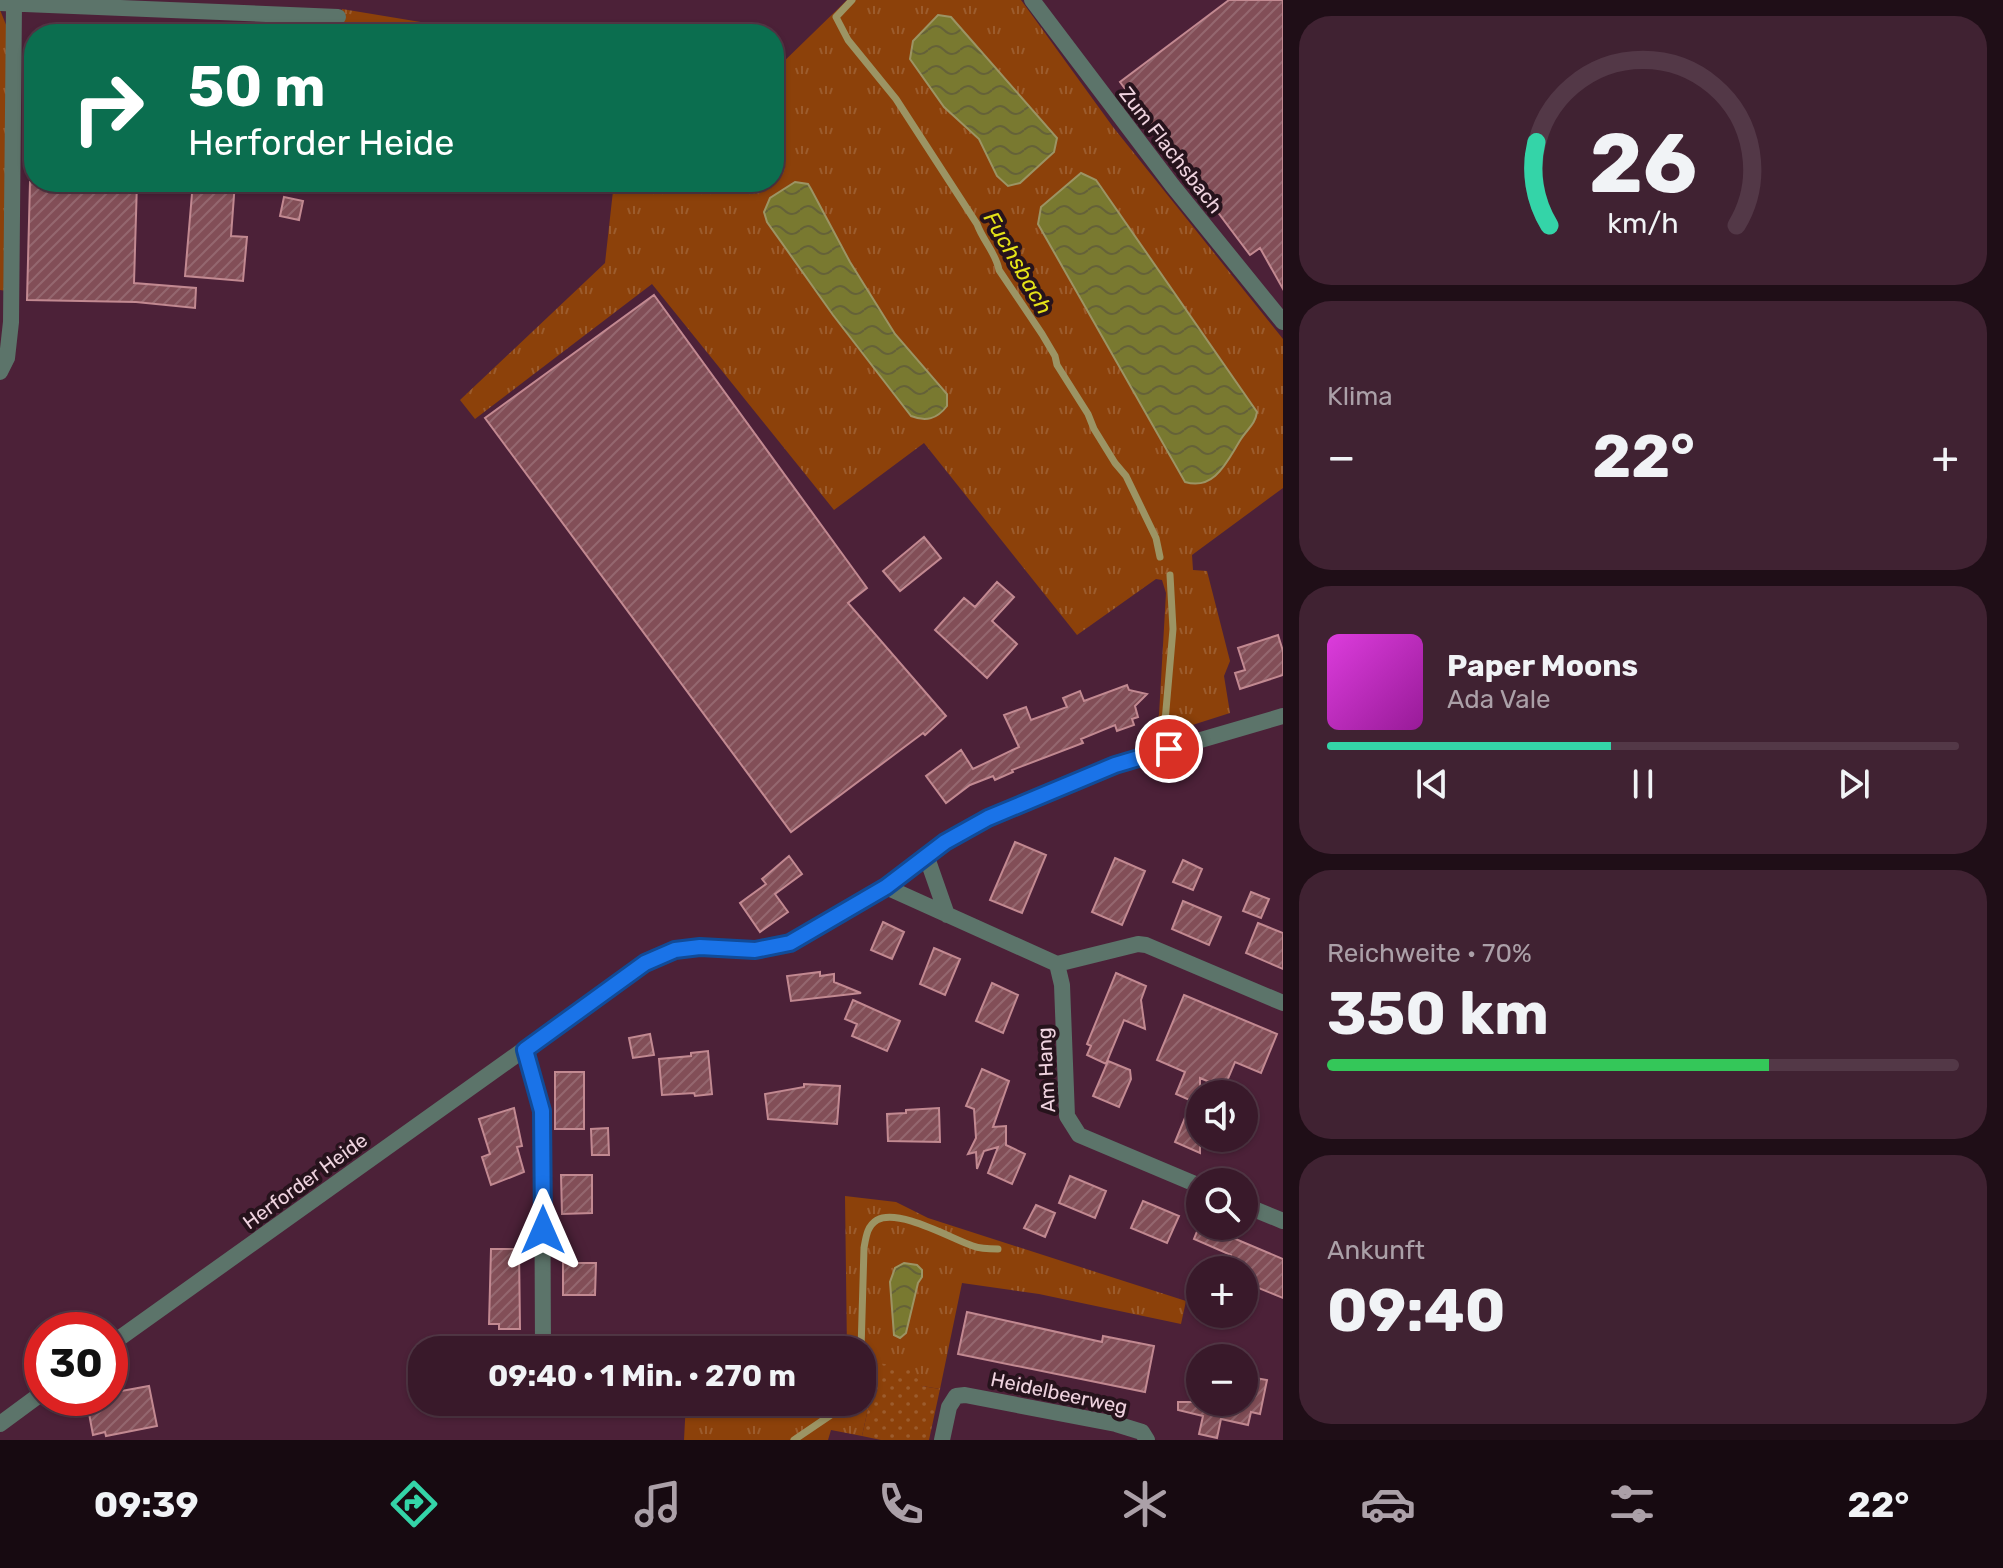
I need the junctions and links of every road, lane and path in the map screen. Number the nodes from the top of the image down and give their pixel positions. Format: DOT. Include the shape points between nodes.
graph roads {
  1 [pos="1032,0"];
  2 [pos="7,3"];
  3 [pos="338,17"];
  4 [pos="1283,322"];
  5 [pos="0,372"];
  6 [pos="1283,716"];
  7 [pos="926,855"];
  8 [pos="886,887"];
  9 [pos="947,915"];
  10 [pos="1057,964"];
  11 [pos="1283,1003"];
  12 [pos="525,1050"];
  13 [pos="1186,1180"];
  14 [pos="1258,1211"];
  15 [pos="1283,1221"];
  16 [pos="128,1332"];
  17 [pos="543,1336"];
  18 [pos="24,1406"];
  19 [pos="0,1424"];
  20 [pos="942,1440"];
  21 [pos="1147,1440"];
  1 -- 4 [label="street, Zum Flachsbach"];
  2 -- 3 [label="street"];
  2 -- 5 [label="street" via="11,322"];
  6 -- 7 [label="street, Herforder Heide" via="1115,765 988,818"];
  7 -- 8 [label="street, Herforder Heide"];
  7 -- 9 [label="street"];
  8 -- 9 [label="street"];
  8 -- 12 [label="street, Herforder Heide" via="782,946 675,950 645,963"];
  9 -- 10 [label="street"];
  10 -- 11 [label="street" via="1146,945"];
  10 -- 13 [label="street, Am Hang" via="1072,1127 1079,1135"];
  12 -- 16 [label="street, Herforder Heide"];
  12 -- 17 [label="street" via="542,1111"];
  14 -- 15 [label="street"];
  18 -- 19 [label="street"];
  20 -- 21 [label="street, Heidelbeerweg" via="949,1407 956,1396 965,1395 1116,1424 1142,1432"];
}
